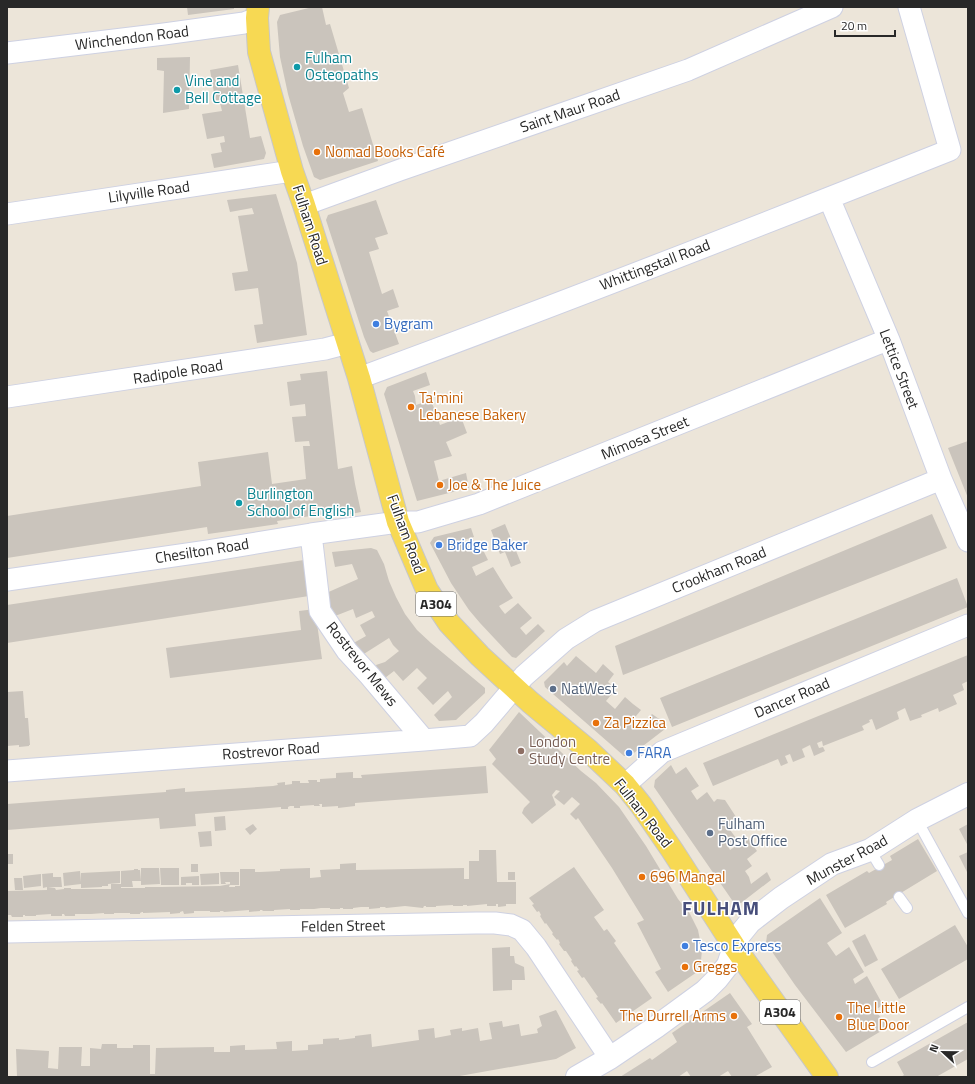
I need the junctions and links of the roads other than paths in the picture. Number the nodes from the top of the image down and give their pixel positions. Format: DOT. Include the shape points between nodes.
graph roads {
  1 [pos="832,7"];
  2 [pos="909,7"];
  3 [pos="257,13"];
  4 [pos="7,53"];
  5 [pos="292,171"];
  6 [pos="829,198"];
  7 [pos="304,204"];
  8 [pos="7,214"];
  9 [pos="889,340"];
  10 [pos="348,343"];
  11 [pos="359,378"];
  12 [pos="7,397"];
  13 [pos="941,479"];
  14 [pos="398,522"];
  15 [pos="310,534"];
  16 [pos="968,541"];
  17 [pos="7,580"];
  18 [pos="968,625"];
  19 [pos="515,688"];
  20 [pos="424,740"];
  21 [pos="7,771"];
  22 [pos="625,785"];
  23 [pos="968,794"];
  24 [pos="917,820"];
  25 [pos="899,897"];
  26 [pos="907,908"];
  27 [pos="968,913"];
  28 [pos="7,932"];
  29 [pos="734,946"];
  30 [pos="968,1007"];
  31 [pos="610,1058"];
  32 [pos="872,1062"];
  33 [pos="577,1077"];
  34 [pos="827,1077"];
  1 -- 7 [label="street, Saint Maur Road" via="688,70"];
  2 -- 6 [label="street, Whittingstall Road" via="950,150"];
  3 -- 4 [label="street, Winchendon Road" via="244,23"];
  3 -- 5 [label="main road, Fulham Road / A304" via="259,52"];
  5 -- 7 [label="main road, Fulham Road / A304"];
  5 -- 8 [label="street, Lilyville Road"];
  6 -- 9 [label="street, Lettice Street"];
  6 -- 11 [label="street, Whittingstall Road"];
  7 -- 10 [label="main road, Fulham Road / A304"];
  9 -- 13 [label="street, Lettice Street"];
  9 -- 14 [label="street, Mimosa Street" via="479,504 418,522"];
  10 -- 11 [label="main road, Fulham Road / A304"];
  10 -- 12 [label="street, Radipole Road" via="318,350"];
  11 -- 14 [label="main road, Fulham Road / A304"];
  13 -- 16 [label="street, Lettice Street"];
  13 -- 19 [label="street, Crookham Road" via="595,621 566,639 524,676"];
  14 -- 15 [label="street, Chesilton Road"];
  14 -- 19 [label="main road, Fulham Road / A304" via="427,590 449,623"];
  15 -- 17 [label="street, Chesilton Road"];
  15 -- 20 [label="street, Rostrevor Mews" via="320,611 347,651"];
  18 -- 22 [label="street, Dancer Road" via="662,752"];
  19 -- 20 [label="street, Rostrevor Road" via="470,736"];
  19 -- 22 [label="main road, Fulham Road / A304"];
  20 -- 21 [label="street, Rostrevor Road"];
  22 -- 29 [label="main road, Fulham Road / A304" via="672,850"];
  23 -- 24 [label="street, Munster Road"];
  24 -- 27 [label="lane"];
  24 -- 29 [label="street, Munster Road" via="874,857 832,864 781,898 750,922"];
  25 -- 26 [label="lane"];
  28 -- 31 [label="street, Felden Street" via="468,923 511,925 522,930 536,948"];
  29 -- 31 [label="street, Munster Road" via="728,965 705,991"];
  29 -- 34 [label="main road, Fulham Road / A304"];
  30 -- 32 [label="lane"];
  31 -- 33 [label="street, Munster Road"];
}
